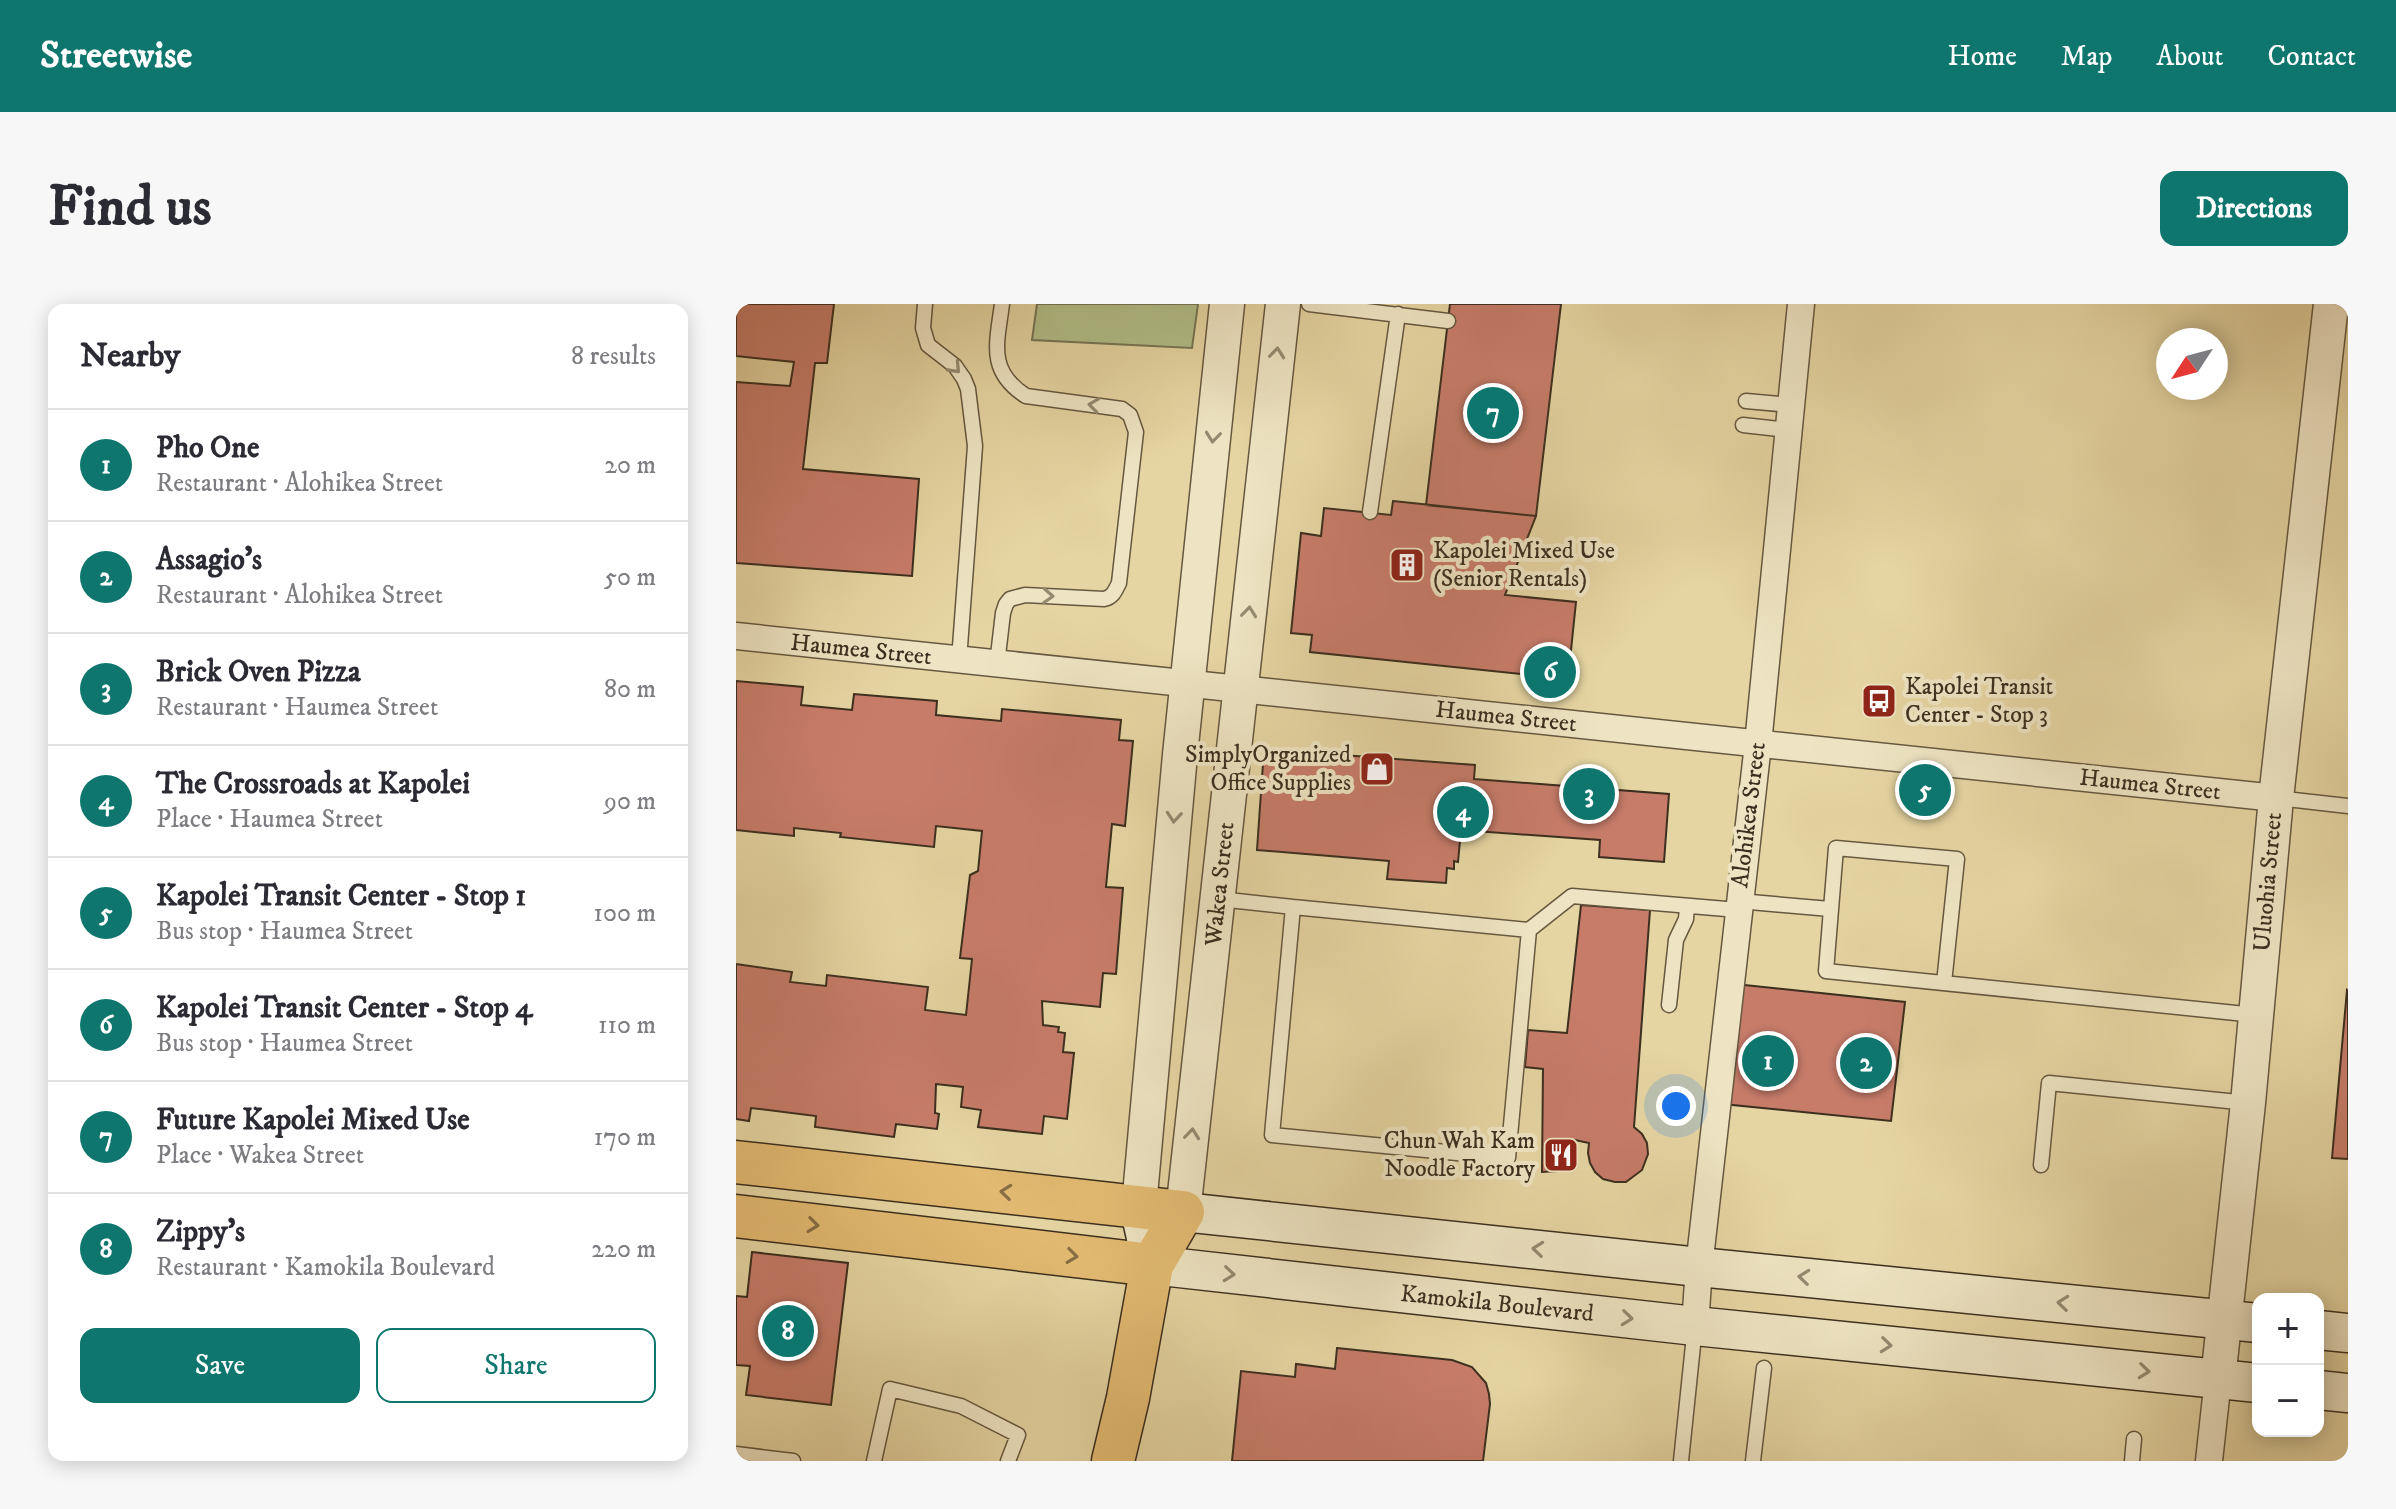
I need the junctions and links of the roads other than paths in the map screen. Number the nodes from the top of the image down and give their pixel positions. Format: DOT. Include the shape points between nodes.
graph roads {
  1 [pos="925,304"];
  2 [pos="1002,304"];
  3 [pos="1227,304"];
  4 [pos="1283,304"];
  5 [pos="1309,304"];
  6 [pos="1801,304"];
  7 [pos="2331,304"];
  8 [pos="1398,314"];
  9 [pos="1448,321"];
  10 [pos="1746,401"];
  11 [pos="1789,417"];
  12 [pos="1743,425"];
  13 [pos="1370,512"];
  14 [pos="736,636"];
  15 [pos="959,660"];
  16 [pos="997,664"];
  17 [pos="1187,684"];
  18 [pos="1241,689"];
  19 [pos="1758,744"];
  20 [pos="2276,798"];
  21 [pos="2348,806"];
  22 [pos="1219,899"];
  23 [pos="1739,905"];
  24 [pos="1687,906"];
  25 [pos="1293,907"];
  26 [pos="1830,909"];
  27 [pos="1529,930"];
  28 [pos="1944,983"];
  29 [pos="1669,1005"];
  30 [pos="2256,1015"];
  31 [pos="2248,1103"];
  32 [pos="736,1162"];
  33 [pos="2041,1165"];
  34 [pos="1139,1206"];
  35 [pos="1183,1212"];
  36 [pos="736,1216"];
  37 [pos="1152,1265"];
  38 [pos="1699,1267"];
  39 [pos="2241,1321"];
  40 [pos="1695,1326"];
  41 [pos="2324,1331"];
  42 [pos="2348,1333"];
  43 [pos="1764,1368"];
  44 [pos="2218,1379"];
  45 [pos="2252,1382"];
  46 [pos="2324,1391"];
  47 [pos="2348,1393"];
  48 [pos="2134,1439"];
  49 [pos="736,1454"];
  50 [pos="793,1461"];
  51 [pos="874,1461"];
  52 [pos="1008,1461"];
  53 [pos="1113,1461"];
  54 [pos="1681,1461"];
  55 [pos="1753,1461"];
  56 [pos="2132,1461"];
  57 [pos="2209,1461"];
  1 -- 15 [label="lane, one-way" via="928,345 955,366 968,389 975,446"];
  16 -- 2 [label="lane, one-way" via="1003,613 1010,599 1104,599 1115,591 1136,432 1122,409 1026,396 1014,389 996,359"];
  3 -- 17 [label="street, Wakea Street, one-way"];
  18 -- 4 [label="street, Wakea Street, one-way"];
  5 -- 8 [label="lane"];
  6 -- 11 [label="street, Alohikea Street"];
  7 -- 20 [label="street, Uluohia Street"];
  8 -- 9 [label="lane"];
  8 -- 13 [label="lane"];
  10 -- 11 [label="lane"];
  11 -- 12 [label="lane"];
  11 -- 19 [label="street, Alohikea Street"];
  14 -- 15 [label="street, Haumea Street"];
  15 -- 16 [label="street, Haumea Street"];
  16 -- 17 [label="street, Haumea Street"];
  17 -- 18 [label="street, Haumea Street"];
  17 -- 34 [label="street, Wakea Street, one-way"];
  18 -- 19 [label="street, Haumea Street"];
  18 -- 22 [label="street, Wakea Street"];
  19 -- 20 [label="street, Haumea Street"];
  19 -- 23 [label="street, Alohikea Street"];
  20 -- 21 [label="lane"];
  20 -- 30 [label="street, Uluohia Street"];
  22 -- 25 [label="lane"];
  35 -- 22 [label="street, Wakea Street, one-way"];
  23 -- 24 [label="lane"];
  23 -- 26 [label="lane"];
  23 -- 38 [label="street, Alohikea Street"];
  24 -- 27 [label="lane" via="1572,896"];
  24 -- 29 [label="lane" via="1676,940"];
  25 -- 27 [label="lane"];
  25 -- 27 [label="lane" via="1272,1135 1508,1158"];
  26 -- 28 [label="lane" via="1826,971"];
  26 -- 28 [label="lane" via="1836,848 1957,859"];
  28 -- 30 [label="lane"];
  30 -- 31 [label="street, Uluohia Street"];
  31 -- 33 [label="lane" via="2049,1083"];
  31 -- 39 [label="street, Uluohia Street"];
  34 -- 32 [label="main road, one-way"];
  34 -- 35 [label="main road"];
  34 -- 37 [label="main road, Wakea Street"];
  35 -- 37 [label="main road, Wakea Street"];
  38 -- 35 [label="main road, one-way"];
  36 -- 37 [label="main road, Kamokila Boulevard, one-way"];
  37 -- 40 [label="main road, Kamokila Boulevard, one-way"];
  37 -- 53 [label="main road, Wakea Street"];
  39 -- 38 [label="main road, one-way"];
  38 -- 40 [label="street, Alohikea Street"];
  39 -- 44 [label="street, Uluohia Street"];
  40 -- 44 [label="main road, Kamokila Boulevard, one-way"];
  40 -- 54 [label="lane"];
  41 -- 42 [label="main road"];
  43 -- 55 [label="lane"];
  44 -- 45 [label="main road, Kamokila Boulevard"];
  44 -- 57 [label="street, Uluohia Street"];
  46 -- 47 [label="main road"];
  48 -- 56 [label="lane"];
  49 -- 50 [label="lane"];
  51 -- 52 [label="lane" via="890,1389 961,1406 1018,1435"];
}
